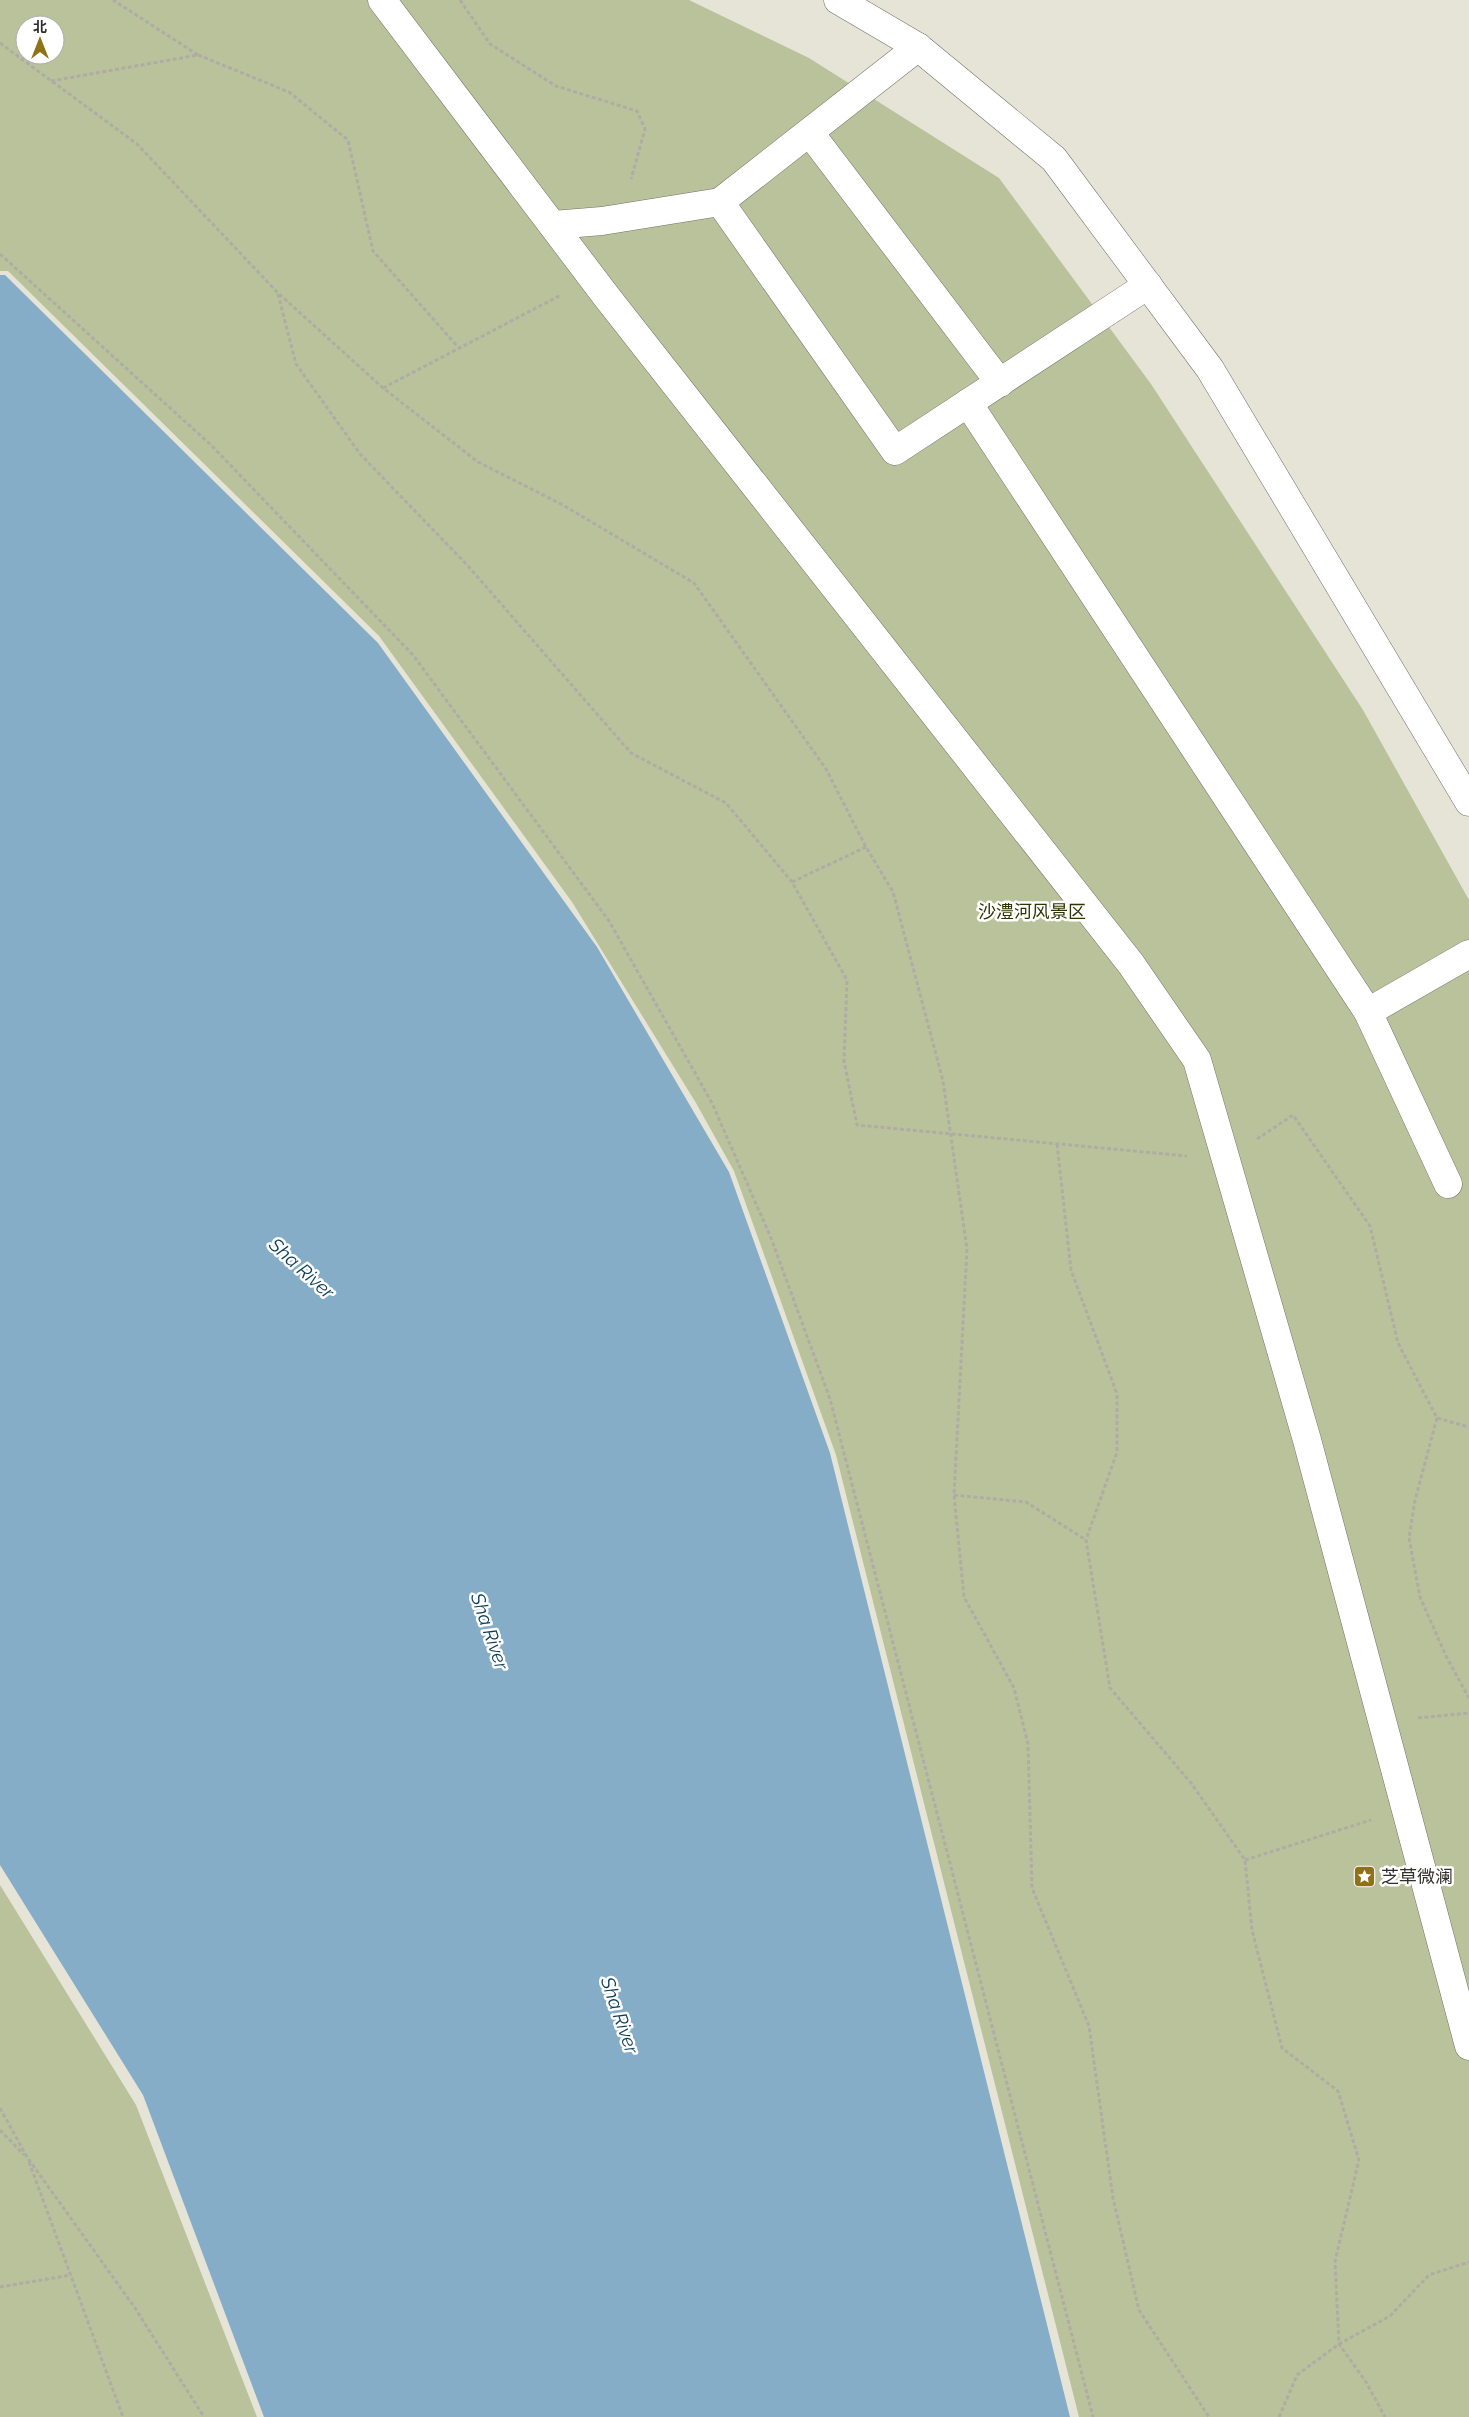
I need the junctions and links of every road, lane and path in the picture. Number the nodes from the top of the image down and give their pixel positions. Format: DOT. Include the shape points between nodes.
graph roads {
  1 [pos="113,0"];
  2 [pos="382,0"];
  3 [pos="460,0"];
  4 [pos="838,0"];
  5 [pos="0,43"];
  6 [pos="918,47"];
  7 [pos="198,55"];
  8 [pos="50,82"];
  9 [pos="810,133"];
  10 [pos="720,202"];
  11 [pos="602,221"];
  12 [pos="553,225"];
  13 [pos="0,254"];
  14 [pos="593,279"];
  15 [pos="1148,285"];
  16 [pos="277,292"];
  17 [pos="458,347"];
  18 [pos="1000,383"];
  19 [pos="384,388"];
  20 [pos="968,403"];
  21 [pos="1469,802"];
  22 [pos="866,847"];
  23 [pos="792,882"];
  24 [pos="1469,954"];
  25 [pos="1368,1012"];
  26 [pos="951,1135"];
  27 [pos="1057,1144"];
  28 [pos="1224,1160"];
  29 [pos="1448,1184"];
  30 [pos="1437,1418"];
  31 [pos="1469,1427"];
  32 [pos="954,1495"];
  33 [pos="1086,1540"];
  34 [pos="1469,1698"];
  35 [pos="1469,1713"];
  36 [pos="1382,1722"];
  37 [pos="1406,1808"];
  38 [pos="1245,1860"];
  39 [pos="1469,2046"];
  40 [pos="0,2108"];
  41 [pos="0,2130"];
  42 [pos="27,2158"];
  43 [pos="1469,2262"];
  44 [pos="71,2275"];
  45 [pos="0,2287"];
  46 [pos="1339,2344"];
  47 [pos="123,2417"];
  48 [pos="204,2417"];
  49 [pos="1093,2417"];
  50 [pos="1209,2417"];
  51 [pos="1279,2417"];
  52 [pos="1385,2417"];
  1 -- 7 [label="path"];
  2 -- 12 [label="street"];
  3 -- 11 [label="path" via="490,44 556,86 637,111 645,129 634,175"];
  4 -- 6 [label="street"];
  5 -- 8 [label="path"];
  6 -- 9 [label="street"];
  6 -- 15 [label="street" via="1054,159"];
  7 -- 8 [label="path"];
  7 -- 17 [label="path" via="289,92 348,140 374,251"];
  8 -- 16 [label="path" via="137,144"];
  9 -- 10 [label="street"];
  9 -- 18 [label="street"];
  10 -- 11 [label="street"];
  10 -- 20 [label="street" via="894,451"];
  11 -- 12 [label="street"];
  12 -- 14 [label="street"];
  13 -- 49 [label="path" via="211,445 413,655 610,921 712,1103 771,1238 830,1400"];
  14 -- 17 [label="path"];
  14 -- 28 [label="street" via="1131,964 1197,1060"];
  15 -- 18 [label="street"];
  15 -- 21 [label="street" via="1210,368"];
  16 -- 19 [label="path"];
  16 -- 23 [label="path" via="296,364 360,454 468,566 631,753 726,803"];
  17 -- 19 [label="path"];
  18 -- 20 [label="street"];
  19 -- 22 [label="path" via="478,462 564,505 694,583 826,769"];
  20 -- 25 [label="street"];
  22 -- 23 [label="path"];
  22 -- 26 [label="path" via="893,892 944,1081"];
  23 -- 26 [label="path" via="847,980 844,1061 857,1125"];
  24 -- 25 [label="street"];
  25 -- 29 [label="street"];
  26 -- 27 [label="path"];
  26 -- 32 [label="path" via="967,1249"];
  27 -- 28 [label="path"];
  27 -- 33 [label="path" via="1071,1270 1117,1394 1117,1452"];
  28 -- 30 [label="path" via="1293,1115 1370,1226 1398,1343"];
  28 -- 36 [label="street" via="1307,1440"];
  30 -- 31 [label="path"];
  30 -- 34 [label="path" via="1408,1538 1420,1597"];
  32 -- 33 [label="path" via="1026,1502"];
  32 -- 50 [label="path" via="964,1597 1014,1688 1028,1744 1032,1888 1089,2026 1113,2198 1139,2310"];
  33 -- 38 [label="path" via="1110,1688 1191,1783"];
  35 -- 36 [label="path"];
  36 -- 37 [label="street"];
  37 -- 38 [label="path"];
  37 -- 39 [label="street"];
  38 -- 46 [label="path" via="1252,1930 1282,2048 1338,2091 1359,2160 1335,2261"];
  40 -- 42 [label="path"];
  41 -- 42 [label="path"];
  42 -- 44 [label="path"];
  42 -- 48 [label="path" via="135,2308"];
  43 -- 46 [label="path" via="1429,2275 1390,2316"];
  44 -- 45 [label="path"];
  44 -- 47 [label="path"];
  46 -- 51 [label="path" via="1297,2375"];
  46 -- 52 [label="path" via="1366,2382"];
}
